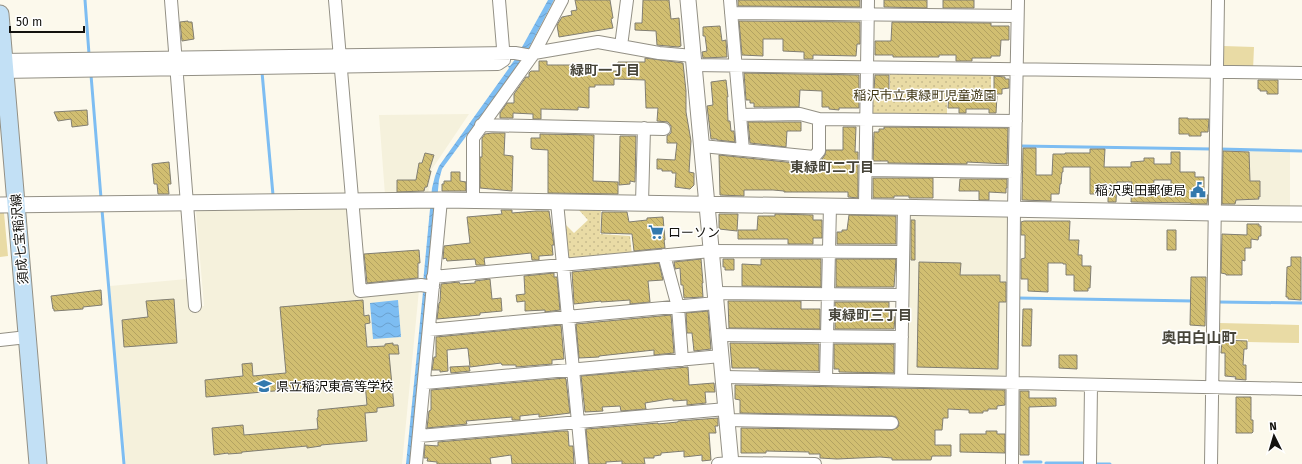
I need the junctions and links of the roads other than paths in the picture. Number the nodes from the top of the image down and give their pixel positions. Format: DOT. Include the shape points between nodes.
graph roads {
  1 [pos="171,0"];
  2 [pos="335,0"];
  3 [pos="499,0"];
  4 [pos="562,0"];
  5 [pos="627,0"];
  6 [pos="688,0"];
  7 [pos="730,0"];
  8 [pos="868,0"];
  9 [pos="1018,0"];
  10 [pos="1218,0"];
  11 [pos="731,13"];
  12 [pos="0,14"];
  13 [pos="868,14"];
  14 [pos="1017,16"];
  15 [pos="621,46"];
  16 [pos="522,54"];
  17 [pos="694,60"];
  18 [pos="340,61"];
  19 [pos="176,64"];
  20 [pos="736,65"];
  21 [pos="2,66"];
  22 [pos="867,67"];
  23 [pos="1016,69"];
  24 [pos="1217,71"];
  25 [pos="1302,73"];
  26 [pos="740,114"];
  27 [pos="819,119"];
  28 [pos="866,119"];
  29 [pos="1016,121"];
  30 [pos="481,125"];
  31 [pos="644,128"];
  32 [pos="664,128"];
  33 [pos="702,146"];
  34 [pos="743,150"];
  35 [pos="866,170"];
  36 [pos="1015,172"];
  37 [pos="435,201"];
  38 [pos="473,201"];
  39 [pos="187,202"];
  40 [pos="352,202"];
  41 [pos="557,202"];
  42 [pos="642,203"];
  43 [pos="8,204"];
  44 [pos="707,204"];
  45 [pos="830,206"];
  46 [pos="865,206"];
  47 [pos="904,207"];
  48 [pos="1014,209"];
  49 [pos="1215,213"];
  50 [pos="1302,214"];
  51 [pos="711,251"];
  52 [pos="829,251"];
  53 [pos="903,252"];
  54 [pos="664,255"];
  55 [pos="563,265"];
  56 [pos="429,284"];
  57 [pos="828,294"];
  58 [pos="902,295"];
  59 [pos="716,298"];
  60 [pos="195,306"];
  61 [pos="678,307"];
  62 [pos="568,317"];
  63 [pos="429,330"];
  64 [pos="719,335"];
  65 [pos="827,336"];
  66 [pos="27,337"];
  67 [pos="902,337"];
  68 [pos="0,340"];
  69 [pos="721,356"];
  70 [pos="682,360"];
  71 [pos="573,370"];
  72 [pos="723,377"];
  73 [pos="826,379"];
  74 [pos="901,381"];
  75 [pos="425,383"];
  76 [pos="1012,383"];
  77 [pos="1091,385"];
  78 [pos="1212,387"];
  79 [pos="1302,389"];
  80 [pos="726,415"];
  81 [pos="578,422"];
  82 [pos="892,423"];
  83 [pos="419,436"];
  84 [pos="38,464"];
  85 [pos="416,464"];
  86 [pos="582,464"];
  87 [pos="727,464"];
  88 [pos="815,464"];
  89 [pos="1012,464"];
  90 [pos="1090,464"];
  91 [pos="1211,464"];
  1 -- 19 [label="street"];
  2 -- 18 [label="street"];
  3 -- 16 [label="street"];
  4 -- 16 [label="street"];
  5 -- 15 [label="street"];
  6 -- 17 [label="street"];
  7 -- 11 [label="street"];
  8 -- 13 [label="street"];
  9 -- 14 [label="street"];
  10 -- 24 [label="street"];
  11 -- 13 [label="street"];
  11 -- 20 [label="street"];
  12 -- 21 [label="main road, 須成七宝稲沢線"];
  13 -- 14 [label="street"];
  13 -- 22 [label="street"];
  14 -- 23 [label="street"];
  15 -- 16 [label="street" via="598,42"];
  15 -- 17 [label="street"];
  16 -- 18 [label="street"];
  16 -- 30 [label="street"];
  17 -- 20 [label="street"];
  17 -- 33 [label="street"];
  18 -- 19 [label="street"];
  18 -- 40 [label="street"];
  19 -- 21 [label="street"];
  19 -- 39 [label="street"];
  20 -- 22 [label="street"];
  20 -- 26 [label="street"];
  21 -- 43 [label="main road, 須成七宝稲沢線"];
  22 -- 23 [label="street"];
  22 -- 28 [label="street"];
  23 -- 24 [label="street"];
  23 -- 29 [label="street"];
  24 -- 25 [label="street"];
  24 -- 49 [label="street"];
  26 -- 27 [label="street" via="800,114"];
  26 -- 34 [label="street"];
  27 -- 28 [label="street"];
  27 -- 34 [label="street" via="819,151 814,157"];
  28 -- 29 [label="street"];
  28 -- 35 [label="street"];
  29 -- 36 [label="street"];
  30 -- 31 [label="street"];
  30 -- 38 [label="street" via="473,138"];
  31 -- 32 [label="street"];
  31 -- 42 [label="street"];
  33 -- 34 [label="street"];
  33 -- 44 [label="street"];
  35 -- 36 [label="street"];
  35 -- 46 [label="street"];
  36 -- 48 [label="street"];
  37 -- 38 [label="street"];
  37 -- 40 [label="street"];
  37 -- 56 [label="street"];
  38 -- 41 [label="street"];
  39 -- 40 [label="street"];
  39 -- 43 [label="street"];
  39 -- 60 [label="street"];
  40 -- 56 [label="street" via="360,291"];
  41 -- 42 [label="street"];
  41 -- 55 [label="street"];
  42 -- 44 [label="street"];
  43 -- 66 [label="main road, 須成七宝稲沢線"];
  44 -- 45 [label="street"];
  44 -- 51 [label="street"];
  45 -- 46 [label="street"];
  45 -- 52 [label="street"];
  46 -- 47 [label="street"];
  47 -- 48 [label="street"];
  47 -- 53 [label="street"];
  48 -- 49 [label="street"];
  48 -- 76 [label="street"];
  49 -- 50 [label="street"];
  49 -- 78 [label="street"];
  51 -- 52 [label="street"];
  51 -- 54 [label="street"];
  51 -- 59 [label="street"];
  52 -- 53 [label="street"];
  52 -- 57 [label="street"];
  53 -- 58 [label="street"];
  54 -- 55 [label="street"];
  54 -- 61 [label="street"];
  55 -- 56 [label="street"];
  55 -- 62 [label="street"];
  56 -- 63 [label="street"];
  57 -- 58 [label="street"];
  57 -- 59 [label="street"];
  57 -- 65 [label="street"];
  58 -- 67 [label="street"];
  59 -- 61 [label="street"];
  59 -- 64 [label="street"];
  61 -- 62 [label="street"];
  61 -- 70 [label="street"];
  62 -- 63 [label="street"];
  62 -- 71 [label="street"];
  63 -- 75 [label="street"];
  64 -- 65 [label="street"];
  64 -- 69 [label="street"];
  65 -- 67 [label="street"];
  65 -- 73 [label="street"];
  66 -- 68 [label="street"];
  66 -- 84 [label="main road, 須成七宝稲沢線"];
  67 -- 74 [label="street"];
  69 -- 70 [label="street"];
  69 -- 72 [label="street"];
  70 -- 71 [label="street"];
  71 -- 75 [label="street"];
  71 -- 81 [label="street"];
  72 -- 73 [label="street"];
  72 -- 80 [label="street"];
  73 -- 74 [label="street"];
  74 -- 76 [label="street"];
  75 -- 83 [label="street"];
  76 -- 77 [label="street"];
  76 -- 89 [label="street"];
  77 -- 78 [label="street"];
  77 -- 90 [label="street"];
  78 -- 79 [label="street"];
  78 -- 91 [label="street"];
  80 -- 81 [label="street"];
  80 -- 82 [label="street"];
  80 -- 87 [label="street"];
  81 -- 83 [label="street"];
  81 -- 86 [label="street"];
  83 -- 85 [label="street"];
  87 -- 88 [label="street"];
}
